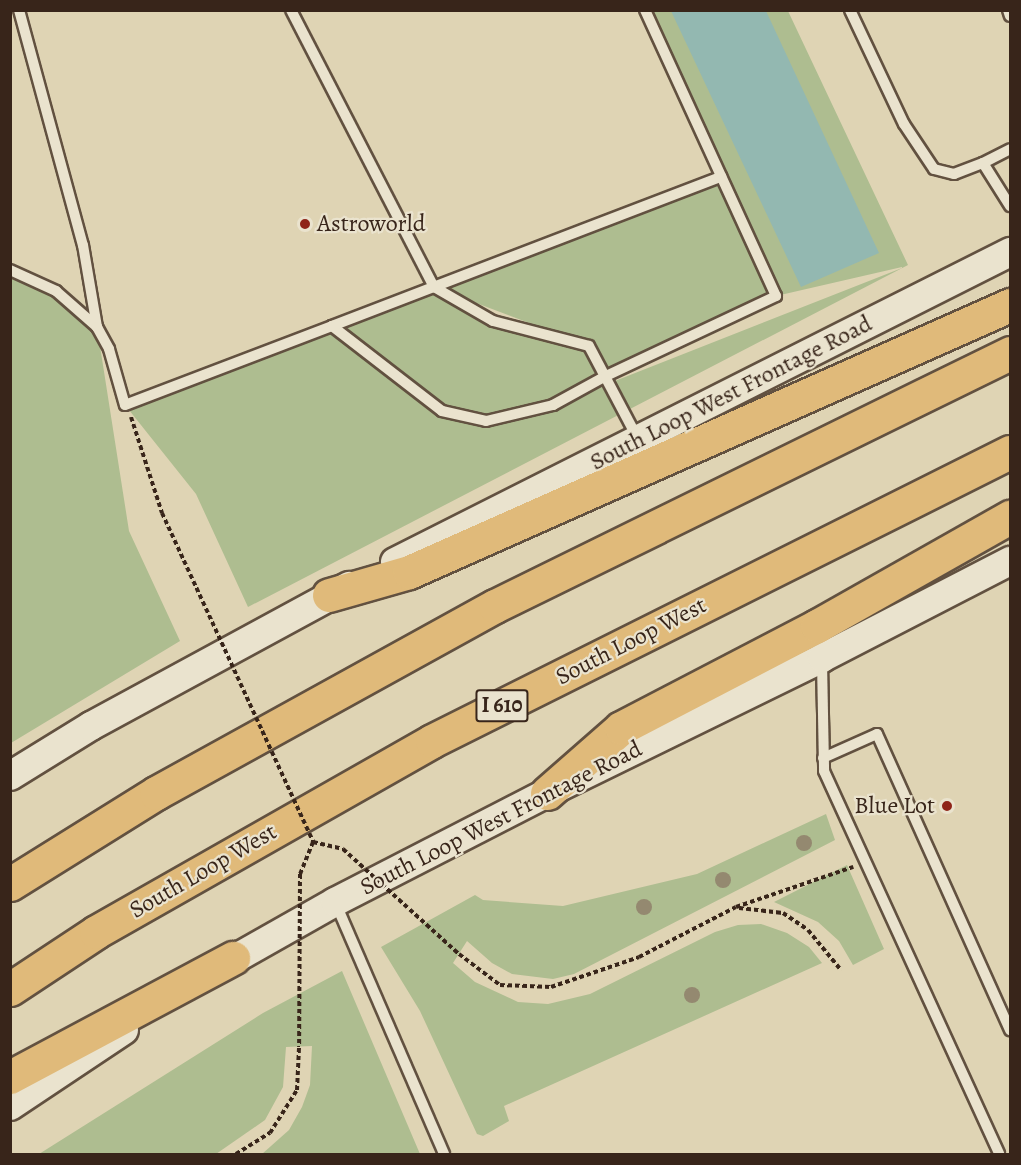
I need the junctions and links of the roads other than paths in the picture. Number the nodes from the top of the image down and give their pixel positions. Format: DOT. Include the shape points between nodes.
graph roads {
  1 [pos="19,10"];
  2 [pos="291,10"];
  3 [pos="645,10"];
  4 [pos="850,10"];
  5 [pos="1008,10"];
  6 [pos="1011,16"];
  7 [pos="1011,149"];
  8 [pos="983,163"];
  9 [pos="722,177"];
  10 [pos="1011,206"];
  11 [pos="1011,252"];
  12 [pos="10,270"];
  13 [pos="434,287"];
  14 [pos="1011,305"];
  15 [pos="332,326"];
  16 [pos="97,327"];
  17 [pos="1011,353"];
  18 [pos="606,376"];
  19 [pos="639,440"];
  20 [pos="1011,452"];
  21 [pos="1011,517"];
  22 [pos="1011,561"];
  23 [pos="329,596"];
  24 [pos="822,658"];
  25 [pos="823,758"];
  26 [pos="10,776"];
  27 [pos="547,793"];
  28 [pos="10,884"];
  29 [pos="335,902"];
  30 [pos="233,958"];
  31 [pos="10,989"];
  32 [pos="1011,1030"];
  33 [pos="10,1077"];
  34 [pos="10,1106"];
  35 [pos="444,1155"];
  36 [pos="999,1155"];
  1 -- 16 [label="lane" via="83,245"];
  2 -- 13 [label="lane"];
  3 -- 9 [label="lane"];
  4 -- 8 [label="lane" via="916,147 934,169 954,174"];
  5 -- 6 [label="lane"];
  7 -- 8 [label="lane"];
  8 -- 10 [label="lane"];
  9 -- 13 [label="lane"];
  9 -- 18 [label="lane" via="776,297"];
  11 -- 19 [label="main road, South Loop West Frontage Road"];
  12 -- 16 [label="lane" via="56,291"];
  13 -- 15 [label="lane"];
  13 -- 18 [label="lane" via="493,321 589,346"];
  14 -- 23 [label="highway" via="409,572"];
  15 -- 16 [label="lane" via="125,405 109,349"];
  15 -- 18 [label="lane" via="442,411 486,421 553,405"];
  17 -- 28 [label="highway" via="495,606 156,793"];
  18 -- 19 [label="lane"];
  19 -- 23 [label="main road, South Loop West Frontage Road"];
  20 -- 31 [label="highway, South Loop West / I 610" via="432,741 96,932"];
  21 -- 27 [label="highway" via="817,626 621,728"];
  22 -- 24 [label="main road, South Loop West Frontage Road"];
  23 -- 26 [label="main road, South Loop West Frontage Road"];
  24 -- 25 [label="lane"];
  24 -- 27 [label="main road, South Loop West Frontage Road"];
  25 -- 32 [label="lane" via="877,734"];
  25 -- 36 [label="lane" via="824,771"];
  27 -- 29 [label="main road, South Loop West Frontage Road"];
  29 -- 30 [label="main road, South Loop West Frontage Road"];
  29 -- 35 [label="lane"];
  30 -- 33 [label="highway"];
  30 -- 34 [label="main road, South Loop West Frontage Road"];
}
